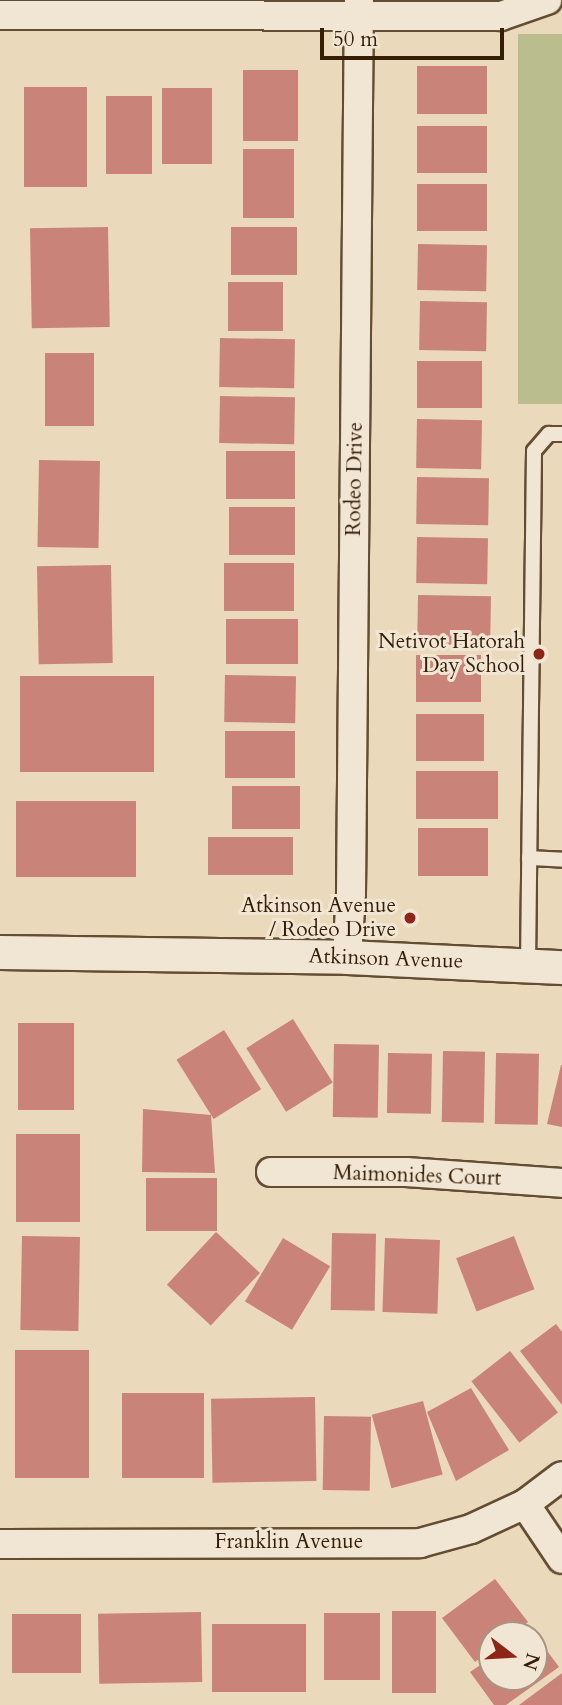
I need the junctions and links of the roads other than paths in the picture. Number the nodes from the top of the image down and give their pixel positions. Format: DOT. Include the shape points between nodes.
graph roads {
  1 [pos="547,0"];
  2 [pos="359,6"];
  3 [pos="0,15"];
  4 [pos="562,434"];
  5 [pos="529,858"];
  6 [pos="562,860"];
  7 [pos="0,951"];
  8 [pos="346,957"];
  9 [pos="528,965"];
  10 [pos="562,967"];
  11 [pos="271,1172"];
  12 [pos="562,1183"];
  13 [pos="562,1476"];
  14 [pos="525,1504"];
  15 [pos="0,1544"];
  16 [pos="562,1559"];
  1 -- 2 [label="street" via="501,16"];
  2 -- 3 [label="street"];
  2 -- 8 [label="street, Rodeo Drive" via="351,894"];
  4 -- 5 [label="lane" via="549,434 534,451"];
  5 -- 6 [label="lane"];
  5 -- 9 [label="lane"];
  7 -- 8 [label="street, Atkinson Avenue"];
  8 -- 9 [label="street, Atkinson Avenue"];
  9 -- 10 [label="street, Atkinson Avenue"];
  11 -- 12 [label="street, Maimonides Court" via="406,1172"];
  13 -- 14 [label="street, Franklin Avenue"];
  14 -- 15 [label="street, Franklin Avenue" via="471,1529 420,1543"];
  14 -- 16 [label="street"];
}
